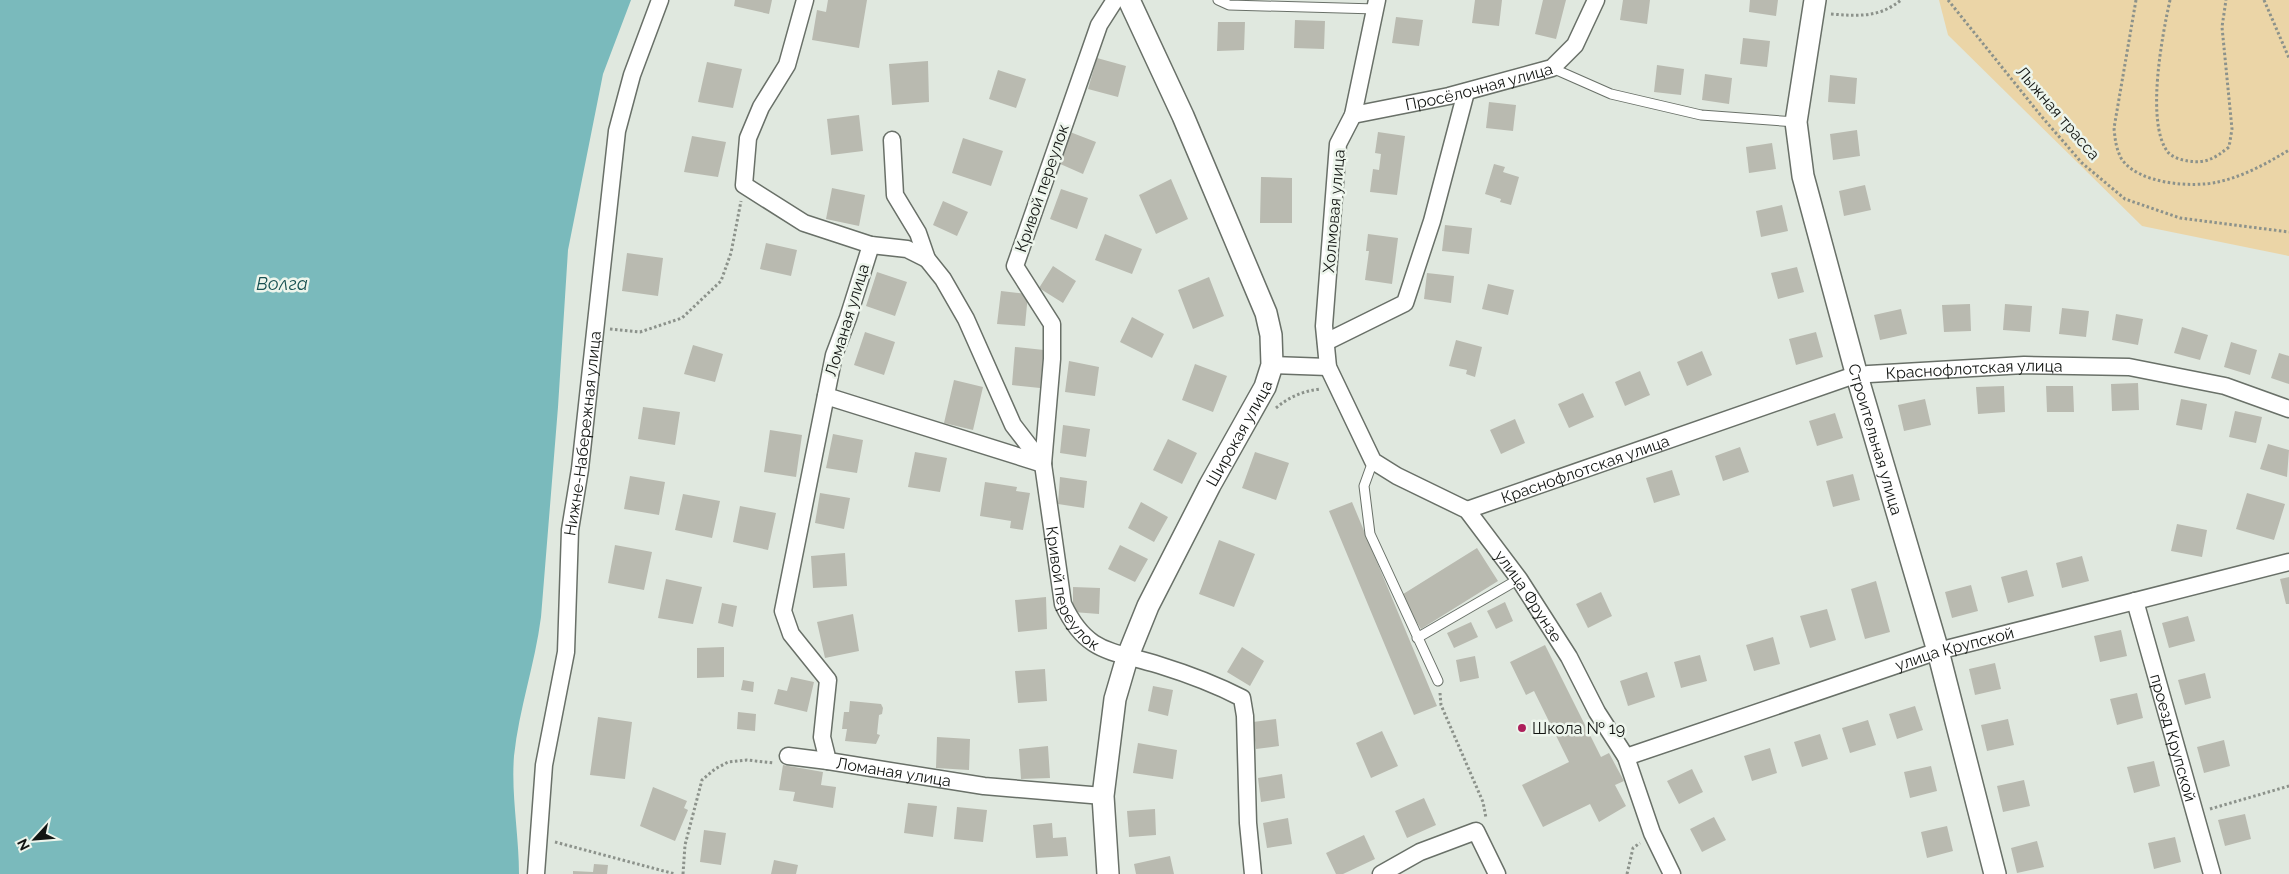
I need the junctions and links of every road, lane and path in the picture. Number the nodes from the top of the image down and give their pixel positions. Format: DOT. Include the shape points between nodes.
graph roads {
  1 [pos="660,0"];
  2 [pos="805,0"];
  3 [pos="1115,0"];
  4 [pos="1129,0"];
  5 [pos="1218,0"];
  6 [pos="1596,0"];
  7 [pos="1900,0"];
  8 [pos="1948,0"];
  9 [pos="2136,0"];
  10 [pos="2170,0"];
  11 [pos="2226,0"];
  12 [pos="2264,0"];
  13 [pos="1375,3"];
  14 [pos="1821,7"];
  15 [pos="2289,58"];
  16 [pos="1552,68"];
  17 [pos="1466,92"];
  18 [pos="1353,115"];
  19 [pos="1796,122"];
  20 [pos="892,140"];
  21 [pos="2289,150"];
  22 [pos="744,185"];
  23 [pos="2289,232"];
  24 [pos="870,245"];
  25 [pos="927,259"];
  26 [pos="597,328"];
  27 [pos="1326,342"];
  28 [pos="1272,365"];
  29 [pos="1328,367"];
  30 [pos="1857,376"];
  31 [pos="1337,387"];
  32 [pos="826,396"];
  33 [pos="2289,409"];
  34 [pos="1274,410"];
  35 [pos="1373,461"];
  36 [pos="1043,464"];
  37 [pos="1467,510"];
  38 [pos="2289,562"];
  39 [pos="1519,579"];
  40 [pos="2135,602"];
  41 [pos="1417,638"];
  42 [pos="1938,651"];
  43 [pos="1127,658"];
  44 [pos="1438,681"];
  45 [pos="788,756"];
  46 [pos="1626,757"];
  47 [pos="828,761"];
  48 [pos="2289,786"];
  49 [pos="1103,796"];
  50 [pos="2195,814"];
  51 [pos="1476,831"];
  52 [pos="1652,833"];
  53 [pos="538,840"];
  54 [pos="536,874"];
  55 [pos="675,874"];
  56 [pos="683,874"];
  57 [pos="1108,874"];
  58 [pos="1254,874"];
  59 [pos="1381,874"];
  60 [pos="1497,874"];
  61 [pos="1627,874"];
  62 [pos="1672,874"];
  63 [pos="1995,874"];
  64 [pos="2212,874"];
  1 -- 26 [label="street, Нижне-Набережная улица" via="632,75 617,131"];
  2 -- 22 [label="street" via="787,66 761,107 748,138"];
  3 -- 36 [label="street, Кривой переулок" via="1099,25 1015,266 1052,324"];
  4 -- 28 [label="street, Широкая улица" via="1183,116 1266,313"];
  5 -- 13 [label="lane" via="1229,5"];
  6 -- 16 [label="street, Просёлочная улица" via="1575,46"];
  7 -- 14 [label="path" via="1889,10 1866,16"];
  8 -- 23 [label="path, Лыжная трасса" via="2082,163 2126,199 2180,218"];
  9 -- 21 [label="path, Лыжная трасса" via="2114,128 2115,144 2122,160 2143,176 2179,185 2226,180 2258,169"];
  10 -- 11 [label="path" via="2157,104 2160,136 2168,153 2181,160 2198,163 2214,159 2229,147 2232,129 2222,27"];
  12 -- 15 [label="path"];
  13 -- 18 [label="street, Холмовая улица"];
  14 -- 19 [label="street, Строительная улица"];
  16 -- 17 [label="street, Просёлочная улица"];
  16 -- 19 [label="lane" via="1611,94 1701,115"];
  17 -- 18 [label="street, Просёлочная улица"];
  17 -- 27 [label="street" via="1432,222 1405,303"];
  18 -- 27 [label="street, Холмовая улица" via="1338,144 1324,326"];
  19 -- 30 [label="street, Строительная улица" via="1803,176"];
  20 -- 25 [label="street, Кривой переулок" via="895,195 918,233"];
  22 -- 24 [label="street" via="804,223"];
  22 -- 26 [label="path" via="731,253 721,281 682,318 640,332"];
  24 -- 25 [label="street" via="907,249"];
  24 -- 32 [label="street, Ломаная улица" via="834,355"];
  25 -- 36 [label="street, Кривой переулок" via="943,279 966,319 1013,425"];
  26 -- 53 [label="street, Нижне-Набережная улица" via="570,530 566,652 544,765"];
  27 -- 29 [label="street, Холмовая улица"];
  28 -- 29 [label="street"];
  28 -- 43 [label="street, Широкая улица" via="1265,387 1148,606"];
  29 -- 31 [label="street"];
  30 -- 33 [label="street, Краснофлотская улица" via="2024,365 2129,367 2225,386"];
  30 -- 37 [label="street, Краснофлотская улица"];
  30 -- 42 [label="street, Строительная улица"];
  31 -- 34 [label="path" via="1308,390 1287,399"];
  31 -- 35 [label="street"];
  32 -- 36 [label="street, Ломаная улица"];
  32 -- 47 [label="street, Ломаная улица" via="783,611 791,634 828,680 822,737"];
  35 -- 37 [label="street, улица Фрунзе"];
  35 -- 41 [label="lane" via="1364,486 1370,534"];
  36 -- 43 [label="street, Кривой переулок" via="1063,604 1082,635 1105,651"];
  37 -- 39 [label="street, улица Фрунзе"];
  38 -- 40 [label="street, улица Крупской"];
  39 -- 41 [label="lane"];
  39 -- 46 [label="street, улица Фрунзе" via="1569,656 1597,712"];
  40 -- 42 [label="street, улица Крупской"];
  40 -- 50 [label="street, проезд Крупской"];
  41 -- 44 [label="lane"];
  42 -- 46 [label="street, улица Крупской"];
  42 -- 63 [label="street, Строительная улица"];
  43 -- 49 [label="street, Широкая улица" via="1115,699"];
  43 -- 58 [label="street, Кривой переулок" via="1207,680 1242,698 1248,823"];
  44 -- 51 [label="path" via="1441,705 1483,802 1487,821"];
  45 -- 47 [label="street"];
  45 -- 56 [label="path" via="767,764 748,760 728,762 702,780 684,845"];
  46 -- 52 [label="street, улица Фрунзе"];
  47 -- 49 [label="street, Ломаная улица" via="984,786"];
  48 -- 50 [label="path"];
  49 -- 57 [label="street, Широкая улица"];
  50 -- 64 [label="street, проезд Крупской"];
  51 -- 59 [label="street" via="1420,852"];
  51 -- 60 [label="street"];
  52 -- 61 [label="path" via="1633,848"];
  52 -- 62 [label="street, улица Фрунзе"];
  53 -- 54 [label="street, Нижне-Набережная улица"];
  53 -- 55 [label="path" via="567,844"];
}
